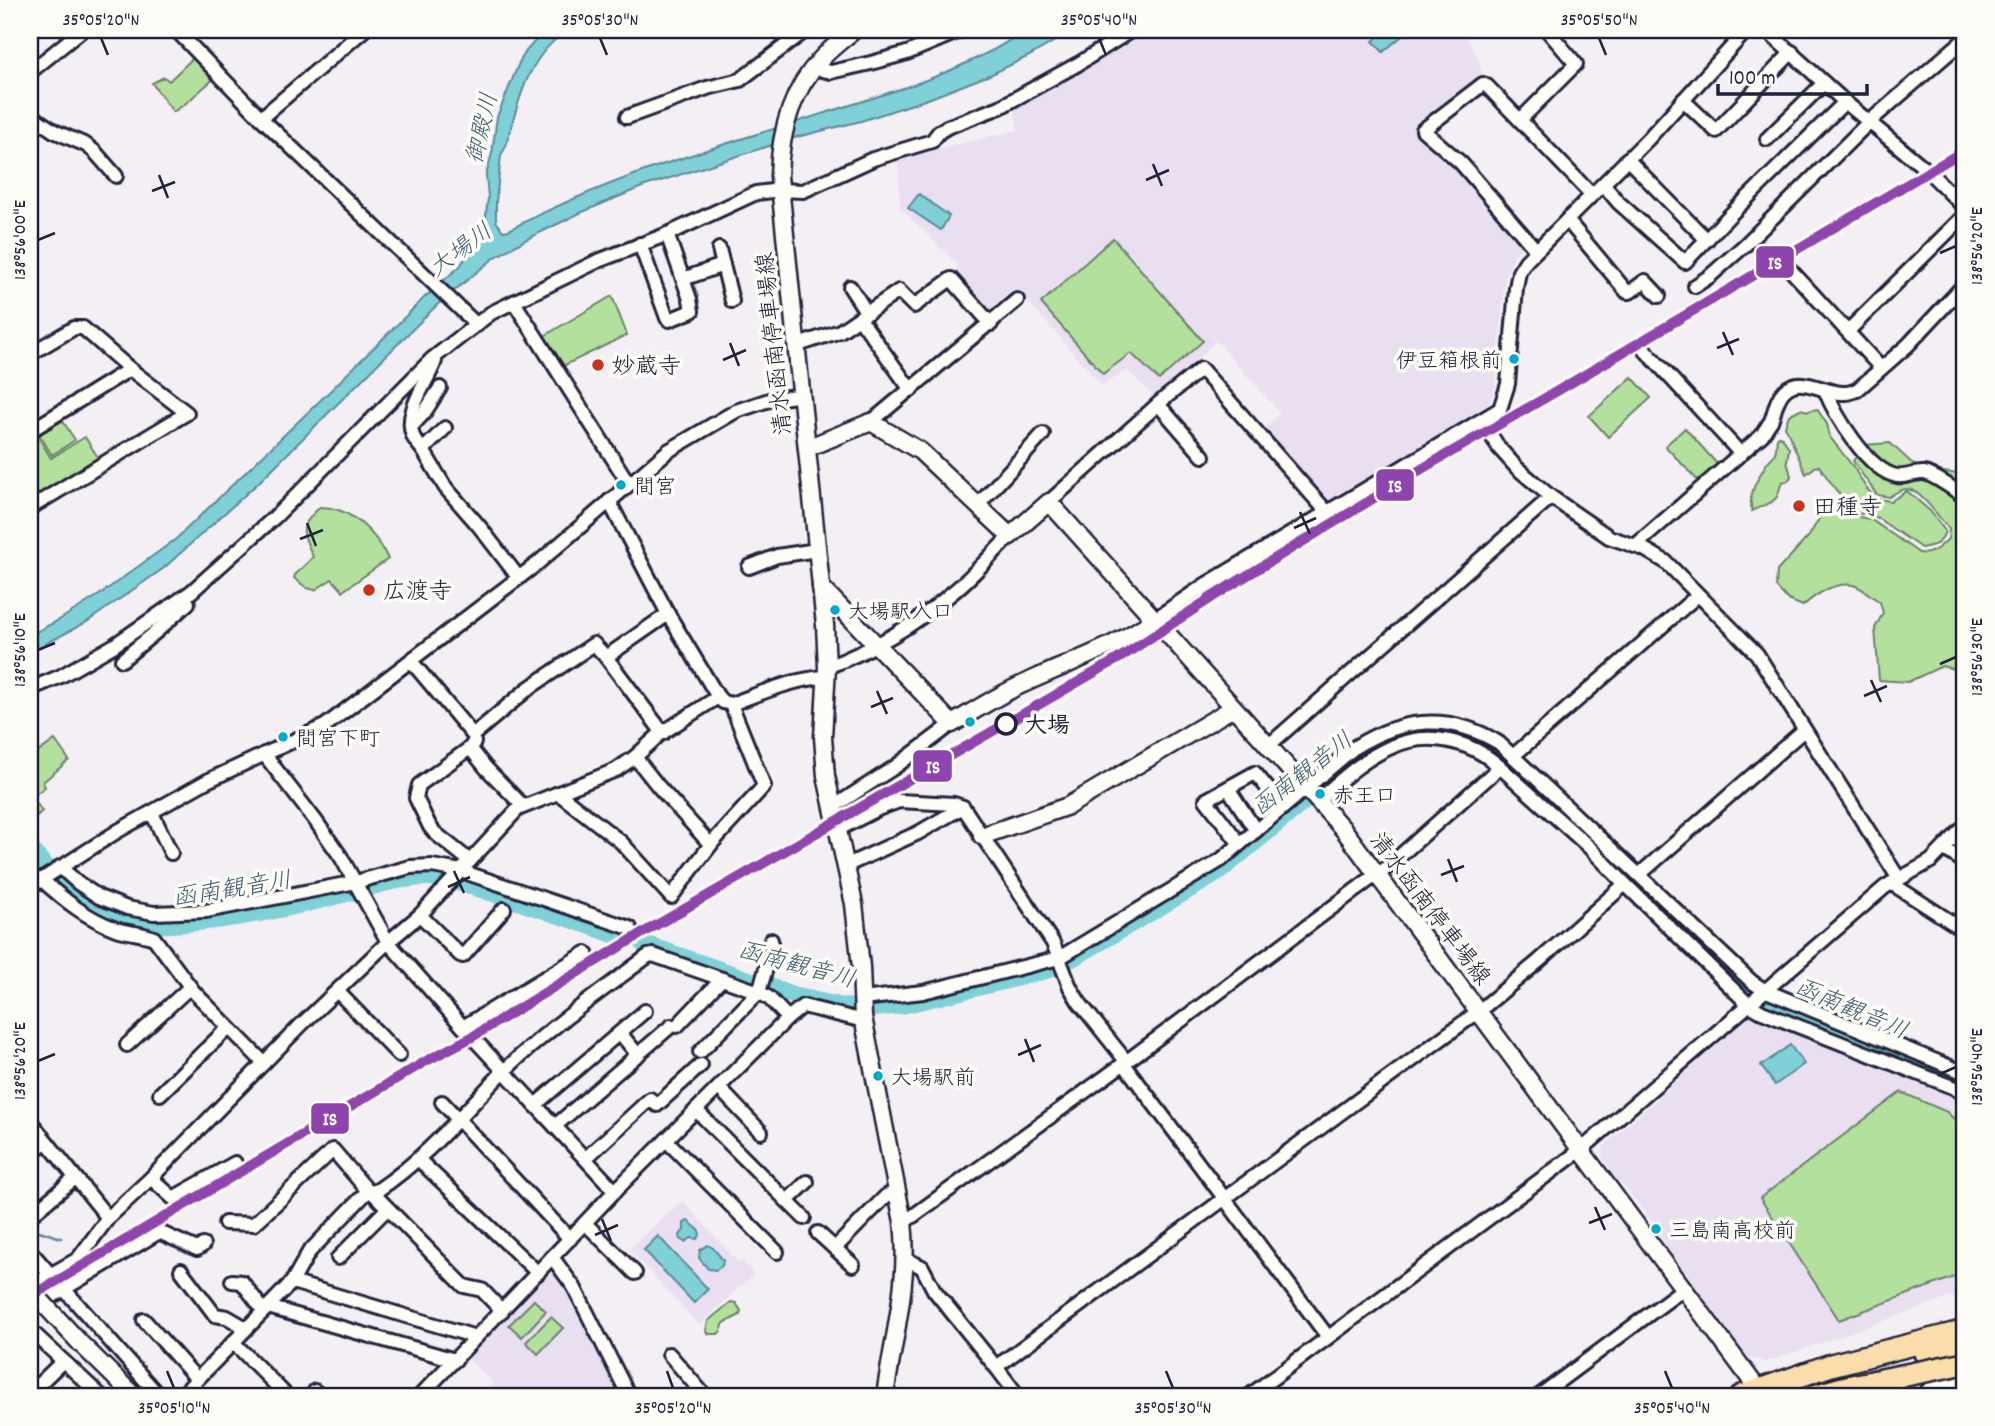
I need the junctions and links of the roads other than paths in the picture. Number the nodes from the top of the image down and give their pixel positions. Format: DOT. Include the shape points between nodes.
graph roads {
  1 [pos="82,30"];
  2 [pos="176,30"];
  3 [pos="364,30"];
  4 [pos="806,30"];
  5 [pos="854,30"];
  6 [pos="962,30"];
  7 [pos="1132,30"];
  8 [pos="1747,30"];
  9 [pos="1766,30"];
  10 [pos="1553,32"];
  11 [pos="1965,39"];
  12 [pos="1792,52"];
  13 [pos="814,68"];
  14 [pos="30,72"];
  15 [pos="1824,83"];
  16 [pos="1683,100"];
  17 [pos="1845,102"];
  18 [pos="627,117"];
  19 [pos="261,118"];
  20 [pos="31,119"];
  21 [pos="1520,120"];
  22 [pos="1869,122"];
  23 [pos="1767,139"];
  24 [pos="1628,159"];
  25 [pos="116,176"];
  26 [pos="780,183"];
  27 [pos="1603,184"];
  28 [pos="1592,195"];
  29 [pos="1965,208"];
  30 [pos="1965,215"];
  31 [pos="1567,220"];
  32 [pos="667,234"];
  33 [pos="1707,240"];
  34 [pos="640,244"];
  35 [pos="719,249"];
  36 [pos="1536,250"];
  37 [pos="723,265"];
  38 [pos="1786,265"];
  39 [pos="683,279"];
  40 [pos="1965,284"];
  41 [pos="1695,286"];
  42 [pos="850,287"];
  43 [pos="1659,296"];
  44 [pos="1017,300"];
  45 [pos="732,301"];
  46 [pos="514,302"];
  47 [pos="864,316"];
  48 [pos="475,322"];
  49 [pos="991,324"];
  50 [pos="1848,331"];
  51 [pos="798,345"];
  52 [pos="1645,350"];
  53 [pos="30,354"];
  54 [pos="436,356"];
  55 [pos="1881,368"];
  56 [pos="130,369"];
  57 [pos="440,388"];
  58 [pos="911,390"];
  59 [pos="1825,390"];
  60 [pos="802,395"];
  61 [pos="1158,404"];
  62 [pos="1482,421"];
  63 [pos="872,422"];
  64 [pos="412,426"];
  65 [pos="445,428"];
  66 [pos="30,431"];
  67 [pos="1043,434"];
  68 [pos="807,449"];
  69 [pos="423,450"];
  70 [pos="1741,454"];
  71 [pos="1203,456"];
  72 [pos="629,484"];
  73 [pos="1551,497"];
  74 [pos="1965,498"];
  75 [pos="609,501"];
  76 [pos="1049,502"];
  77 [pos="978,505"];
  78 [pos="30,508"];
  79 [pos="1327,512"];
  80 [pos="1965,531"];
  81 [pos="1010,536"];
  82 [pos="1965,537"];
  83 [pos="1635,546"];
  84 [pos="817,550"];
  85 [pos="748,567"];
  86 [pos="519,578"];
  87 [pos="821,587"];
  88 [pos="191,592"];
  89 [pos="1698,596"];
  90 [pos="668,614"];
  91 [pos="1154,620"];
  92 [pos="877,645"];
  93 [pos="606,657"];
  94 [pos="122,660"];
  95 [pos="411,661"];
  96 [pos="826,672"];
  97 [pos="30,689"];
  98 [pos="718,697"];
  99 [pos="731,704"];
  100 [pos="1233,708"];
  101 [pos="952,724"];
  102 [pos="1804,730"];
  103 [pos="663,733"];
  104 [pos="471,742"];
  105 [pos="1373,746"];
  106 [pos="1268,747"];
  107 [pos="264,754"];
  108 [pos="1513,756"];
  109 [pos="635,757"];
  110 [pos="1500,767"];
  111 [pos="1527,781"];
  112 [pos="1228,788"];
  113 [pos="558,793"];
  114 [pos="1313,794"];
  115 [pos="1542,795"];
  116 [pos="523,806"];
  117 [pos="832,807"];
  118 [pos="963,807"];
  119 [pos="1283,807"];
  120 [pos="152,813"];
  121 [pos="1965,826"];
  122 [pos="837,830"];
  123 [pos="1256,831"];
  124 [pos="982,836"];
  125 [pos="710,844"];
  126 [pos="1240,844"];
  127 [pos="1944,849"];
  128 [pos="171,853"];
  129 [pos="1965,862"];
  130 [pos="845,866"];
  131 [pos="60,867"];
  132 [pos="463,869"];
  133 [pos="1377,874"];
  134 [pos="1640,874"];
  135 [pos="1895,881"];
  136 [pos="36,883"];
  137 [pos="356,884"];
  138 [pos="1625,884"];
  139 [pos="504,909"];
  140 [pos="421,915"];
  141 [pos="630,928"];
  142 [pos="1965,931"];
  143 [pos="771,940"];
  144 [pos="388,943"];
  145 [pos="586,953"];
  146 [pos="1059,958"];
  147 [pos="722,979"];
  148 [pos="761,985"];
  149 [pos="190,988"];
  150 [pos="337,990"];
  151 [pos="1764,990"];
  152 [pos="1748,1004"];
  153 [pos="863,1009"];
  154 [pos="645,1011"];
  155 [pos="1479,1012"];
  156 [pos="789,1018"];
  157 [pos="463,1027"];
  158 [pos="228,1028"];
  159 [pos="620,1033"];
  160 [pos="127,1045"];
  161 [pos="399,1055"];
  162 [pos="638,1055"];
  163 [pos="1125,1062"];
  164 [pos="264,1063"];
  165 [pos="504,1072"];
  166 [pos="1965,1073"];
  167 [pos="719,1088"];
  168 [pos="160,1094"];
  169 [pos="1963,1094"];
  170 [pos="442,1102"];
  171 [pos="535,1105"];
  172 [pos="696,1110"];
  173 [pos="458,1120"];
  174 [pos="30,1121"];
  175 [pos="555,1126"];
  176 [pos="761,1132"];
  177 [pos="666,1140"];
  178 [pos="46,1141"];
  179 [pos="1582,1149"];
  180 [pos="30,1154"];
  181 [pos="586,1158"];
  182 [pos="418,1159"];
  183 [pos="234,1163"];
  184 [pos="75,1178"];
  185 [pos="151,1178"];
  186 [pos="807,1182"];
  187 [pos="370,1191"];
  188 [pos="615,1191"];
  189 [pos="897,1192"];
  190 [pos="1225,1199"];
  191 [pos="787,1201"];
  192 [pos="387,1209"];
  193 [pos="30,1216"];
  194 [pos="804,1217"];
  195 [pos="108,1218"];
  196 [pos="903,1222"];
  197 [pos="225,1223"];
  198 [pos="585,1223"];
  199 [pos="818,1233"];
  200 [pos="570,1238"];
  201 [pos="203,1245"];
  202 [pos="835,1248"];
  203 [pos="30,1251"];
  204 [pos="777,1252"];
  205 [pos="552,1257"];
  206 [pos="338,1258"];
  207 [pos="905,1259"];
  208 [pos="853,1265"];
  209 [pos="181,1270"];
  210 [pos="538,1273"];
  211 [pos="635,1273"];
  212 [pos="50,1274"];
  213 [pos="232,1281"];
  214 [pos="292,1282"];
  215 [pos="30,1287"];
  216 [pos="64,1289"];
  217 [pos="1683,1289"];
  218 [pos="266,1309"];
  219 [pos="30,1311"];
  220 [pos="502,1311"];
  221 [pos="145,1320"];
  222 [pos="246,1328"];
  223 [pos="30,1329"];
  224 [pos="1965,1331"];
  225 [pos="476,1337"];
  226 [pos="1328,1337"];
  227 [pos="233,1342"];
  228 [pos="1965,1345"];
  229 [pos="669,1354"];
  230 [pos="1965,1355"];
  231 [pos="455,1360"];
  232 [pos="63,1361"];
  233 [pos="1965,1363"];
  234 [pos="996,1367"];
  235 [pos="197,1379"];
  236 [pos="1965,1381"];
  237 [pos="1937,1383"];
  238 [pos="30,1393"];
  239 [pos="1754,1394"];
  240 [pos="98,1395"];
  241 [pos="184,1395"];
  242 [pos="134,1396"];
  243 [pos="159,1396"];
  244 [pos="287,1396"];
  245 [pos="420,1396"];
  246 [pos="629,1396"];
  247 [pos="705,1396"];
  248 [pos="885,1396"];
  249 [pos="1018,1396"];
  250 [pos="1249,1396"];
  251 [pos="1539,1396"];
  252 [pos="1779,1396"];
  253 [pos="1814,1396"];
  254 [pos="1925,1396"];
  1 -- 14 [label="street"];
  2 -- 19 [label="street"];
  3 -- 19 [label="street"];
  4 -- 18 [label="street" via="740,80"];
  5 -- 13 [label="main road, 清水函南停車場線"];
  6 -- 13 [label="street" via="871,63 831,72"];
  7 -- 26 [label="street" via="1000,107 947,127 932,141 873,159 803,191"];
  8 -- 16 [label="street"];
  9 -- 12 [label="street"];
  10 -- 21 [label="street" via="1576,64"];
  11 -- 22 [label="street"];
  12 -- 15 [label="street"];
  12 -- 16 [label="street" via="1716,131"];
  13 -- 26 [label="main road, 清水函南停車場線" via="787,119"];
  15 -- 17 [label="street"];
  15 -- 23 [label="street"];
  16 -- 24 [label="street"];
  17 -- 22 [label="street"];
  17 -- 33 [label="street"];
  19 -- 48 [label="street"];
  20 -- 25 [label="street" via="86,145"];
  21 -- 28 [label="street"];
  21 -- 36 [label="street" via="1483,84 1423,130 1461,163"];
  22 -- 29 [label="street"];
  22 -- 41 [label="street" via="1745,245"];
  24 -- 27 [label="street"];
  24 -- 33 [label="street"];
  26 -- 32 [label="street"];
  26 -- 51 [label="main road, 清水函南停車場線"];
  27 -- 28 [label="street"];
  27 -- 33 [label="street" via="1685,262"];
  28 -- 31 [label="street"];
  30 -- 50 [label="street"];
  31 -- 36 [label="street"];
  31 -- 43 [label="street" via="1627,292 1645,281"];
  32 -- 34 [label="street"];
  32 -- 39 [label="street"];
  34 -- 39 [label="street" via="669,320 692,311"];
  34 -- 46 [label="street"];
  35 -- 37 [label="street"];
  36 -- 62 [label="street" via="1519,272 1508,384 1500,409"];
  37 -- 39 [label="street"];
  37 -- 45 [label="street"];
  38 -- 50 [label="street"];
  40 -- 55 [label="street"];
  42 -- 47 [label="street"];
  44 -- 49 [label="street"];
  46 -- 48 [label="street"];
  46 -- 72 [label="street"];
  47 -- 49 [label="street" via="899,291 914,306 951,279"];
  47 -- 51 [label="street" via="840,331"];
  47 -- 58 [label="street"];
  48 -- 54 [label="street"];
  49 -- 58 [label="street"];
  50 -- 55 [label="street"];
  51 -- 60 [label="main road, 清水函南停車場線"];
  52 -- 70 [label="street"];
  53 -- 56 [label="street" via="74,328 83,328"];
  54 -- 64 [label="street" via="418,396"];
  54 -- 88 [label="street" via="276,516"];
  55 -- 59 [label="street" via="1857,390"];
  56 -- 66 [label="street"];
  56 -- 78 [label="street" via="187,413"];
  57 -- 64 [label="street"];
  58 -- 63 [label="street"];
  59 -- 70 [label="street" via="1803,383 1784,391 1762,435"];
  59 -- 74 [label="street" via="1844,428 1882,470 1899,477 1925,473"];
  60 -- 68 [label="main road, 清水函南停車場線"];
  60 -- 72 [label="street" via="736,411 668,452"];
  61 -- 71 [label="street"];
  61 -- 76 [label="street"];
  61 -- 79 [label="street" via="1201,369"];
  62 -- 73 [label="street" via="1517,468"];
  62 -- 79 [label="street"];
  63 -- 68 [label="main road, 清水函南停車場線"];
  63 -- 77 [label="main road" via="920,451"];
  64 -- 69 [label="street" via="412,435"];
  65 -- 69 [label="street"];
  67 -- 77 [label="street"];
  68 -- 84 [label="main road"];
  69 -- 86 [label="street" via="445,487"];
  70 -- 83 [label="street"];
  72 -- 75 [label="street"];
  73 -- 83 [label="street" via="1609,537"];
  73 -- 106 [label="street"];
  75 -- 86 [label="street"];
  75 -- 90 [label="street"];
  76 -- 81 [label="main road"];
  76 -- 91 [label="main road, 清水函南停車場線"];
  77 -- 81 [label="main road"];
  79 -- 91 [label="street"];
  80 -- 82 [label="street"];
  81 -- 92 [label="street" via="952,594"];
  83 -- 89 [label="street" via="1666,562"];
  84 -- 85 [label="street" via="777,556"];
  84 -- 87 [label="main road"];
  86 -- 95 [label="street"];
  87 -- 92 [label="main road"];
  87 -- 96 [label="main road"];
  88 -- 94 [label="street" via="174,616"];
  88 -- 97 [label="street" via="113,646"];
  89 -- 102 [label="street" via="1757,654"];
  89 -- 108 [label="street"];
  90 -- 93 [label="street"];
  90 -- 98 [label="street"];
  91 -- 100 [label="main road, 清水函南停車場線"];
  91 -- 101 [label="main road" via="1120,641 1021,684"];
  92 -- 96 [label="street"];
  92 -- 101 [label="main road"];
  93 -- 103 [label="street"];
  93 -- 104 [label="street" via="594,644 528,688"];
  95 -- 104 [label="street"];
  95 -- 107 [label="street" via="325,726"];
  96 -- 99 [label="street"];
  96 -- 117 [label="main road" via="824,753"];
  98 -- 99 [label="street"];
  98 -- 103 [label="street"];
  99 -- 125 [label="street" via="764,786"];
  100 -- 106 [label="main road, 清水函南停車場線"];
  100 -- 124 [label="main road" via="1068,806"];
  101 -- 117 [label="street"];
  102 -- 134 [label="street"];
  102 -- 135 [label="street"];
  103 -- 109 [label="street"];
  104 -- 116 [label="street"];
  104 -- 132 [label="street" via="419,785 416,798 430,827"];
  105 -- 108 [label="street" via="1392,727 1448,723 1486,735"];
  105 -- 110 [label="street" via="1438,739 1469,746"];
  105 -- 114 [label="street" via="1346,776"];
  106 -- 114 [label="main road, 清水函南停車場線"];
  107 -- 120 [label="street"];
  107 -- 137 [label="street" via="315,820"];
  108 -- 111 [label="street"];
  109 -- 113 [label="street" via="607,774"];
  109 -- 125 [label="street"];
  110 -- 111 [label="street"];
  110 -- 133 [label="street"];
  111 -- 115 [label="street"];
  112 -- 119 [label="street" via="1255,773"];
  112 -- 123 [label="street"];
  112 -- 126 [label="street" via="1206,800"];
  113 -- 116 [label="street"];
  113 -- 125 [label="street" via="621,842 669,897"];
  114 -- 119 [label="street"];
  114 -- 133 [label="main road, 清水函南停車場線"];
  115 -- 134 [label="street"];
  115 -- 138 [label="street"];
  116 -- 132 [label="street"];
  117 -- 122 [label="main road"];
  118 -- 122 [label="street" via="899,801"];
  118 -- 124 [label="street"];
  118 -- 130 [label="street"];
  119 -- 123 [label="street"];
  120 -- 128 [label="street"];
  120 -- 131 [label="street"];
  121 -- 127 [label="street"];
  122 -- 130 [label="main road"];
  123 -- 126 [label="street"];
  124 -- 146 [label="street"];
  126 -- 146 [label="street" via="1190,880"];
  127 -- 129 [label="street"];
  127 -- 135 [label="street"];
  130 -- 153 [label="main road" via="858,928"];
  131 -- 136 [label="street"];
  131 -- 137 [label="street" via="99,897 154,913 206,911"];
  132 -- 137 [label="street" via="410,867"];
  132 -- 140 [label="street"];
  132 -- 141 [label="street"];
  133 -- 155 [label="main road, 清水函南停車場線"];
  133 -- 163 [label="street"];
  134 -- 151 [label="street"];
  135 -- 142 [label="street"];
  135 -- 151 [label="street"];
  136 -- 149 [label="street" via="95,920 154,938"];
  137 -- 144 [label="street"];
  138 -- 152 [label="street"];
  138 -- 155 [label="street"];
  139 -- 140 [label="street" via="463,956"];
  140 -- 144 [label="street"];
  143 -- 148 [label="street"];
  144 -- 150 [label="street"];
  144 -- 157 [label="street"];
  145 -- 157 [label="street"];
  146 -- 153 [label="street"];
  146 -- 163 [label="street" via="1079,1002"];
  147 -- 148 [label="street"];
  147 -- 162 [label="street"];
  147 -- 165 [label="street" via="648,956"];
  148 -- 156 [label="street"];
  148 -- 181 [label="street" via="657,1105 650,1098"];
  149 -- 158 [label="street"];
  149 -- 160 [label="street"];
  150 -- 161 [label="street"];
  150 -- 164 [label="street"];
  151 -- 152 [label="street"];
  151 -- 166 [label="street"];
  152 -- 169 [label="street"];
  152 -- 179 [label="street"];
  153 -- 156 [label="street" via="803,1006"];
  153 -- 189 [label="main road"];
  154 -- 159 [label="street"];
  155 -- 179 [label="main road, 清水函南停車場線"];
  155 -- 190 [label="street"];
  156 -- 167 [label="street"];
  157 -- 165 [label="street"];
  158 -- 164 [label="street"];
  158 -- 168 [label="street"];
  159 -- 162 [label="street"];
  159 -- 171 [label="street"];
  162 -- 175 [label="street"];
  163 -- 190 [label="street"];
  163 -- 196 [label="street"];
  164 -- 185 [label="street"];
  165 -- 171 [label="street"];
  165 -- 173 [label="street"];
  167 -- 172 [label="street"];
  167 -- 176 [label="street"];
  170 -- 173 [label="street"];
  171 -- 175 [label="street"];
  172 -- 177 [label="street"];
  172 -- 191 [label="street"];
  173 -- 182 [label="street"];
  173 -- 200 [label="street"];
  174 -- 178 [label="street"];
  175 -- 181 [label="street"];
  177 -- 188 [label="street"];
  177 -- 204 [label="street"];
  178 -- 180 [label="street"];
  178 -- 184 [label="street"];
  179 -- 217 [label="main road, 清水函南停車場線"];
  179 -- 226 [label="street"];
  181 -- 188 [label="street"];
  182 -- 187 [label="street" via="387,1184"];
  182 -- 210 [label="street"];
  183 -- 185 [label="street" via="173,1198"];
  184 -- 193 [label="street"];
  184 -- 195 [label="street"];
  185 -- 195 [label="street"];
  186 -- 191 [label="street"];
  187 -- 192 [label="street"];
  187 -- 197 [label="street" via="333,1150 254,1224"];
  187 -- 214 [label="street" via="309,1252"];
  188 -- 198 [label="street"];
  189 -- 196 [label="main road"];
  189 -- 202 [label="street" via="886,1196"];
  190 -- 226 [label="street"];
  190 -- 234 [label="street"];
  191 -- 194 [label="street"];
  192 -- 206 [label="street"];
  192 -- 220 [label="street" via="464,1286 482,1290"];
  195 -- 212 [label="street" via="78,1259"];
  196 -- 207 [label="main road"];
  198 -- 200 [label="street"];
  198 -- 211 [label="street"];
  199 -- 202 [label="street"];
  200 -- 205 [label="street"];
  201 -- 216 [label="street" via="197,1249 159,1232"];
  202 -- 208 [label="street"];
  203 -- 212 [label="street"];
  205 -- 210 [label="street"];
  205 -- 246 [label="street" via="574,1287"];
  207 -- 234 [label="street" via="922,1267 934,1290"];
  207 -- 248 [label="main road"];
  209 -- 222 [label="street" via="215,1315"];
  210 -- 220 [label="street"];
  212 -- 215 [label="street"];
  213 -- 218 [label="street" via="242,1282"];
  214 -- 218 [label="street"];
  214 -- 225 [label="street"];
  215 -- 242 [label="main road, bridge"];
  216 -- 219 [label="street"];
  216 -- 243 [label="street"];
  217 -- 239 [label="main road, 清水函南停車場線"];
  217 -- 251 [label="street"];
  218 -- 222 [label="street"];
  218 -- 231 [label="street"];
  220 -- 225 [label="street"];
  221 -- 235 [label="street"];
  222 -- 227 [label="street"];
  223 -- 232 [label="street"];
  224 -- 239 [label="highway" via="1831,1364"];
  225 -- 231 [label="street"];
  226 -- 250 [label="street"];
  227 -- 235 [label="street"];
  227 -- 244 [label="street"];
  228 -- 252 [label="highway"];
  229 -- 247 [label="street"];
  230 -- 237 [label="main road"];
  231 -- 245 [label="street"];
  232 -- 238 [label="street"];
  232 -- 240 [label="street"];
  233 -- 253 [label="highway, bridge"];
  234 -- 249 [label="street"];
  235 -- 241 [label="street"];
  236 -- 237 [label="street"];
  237 -- 254 [label="main road"];
}
